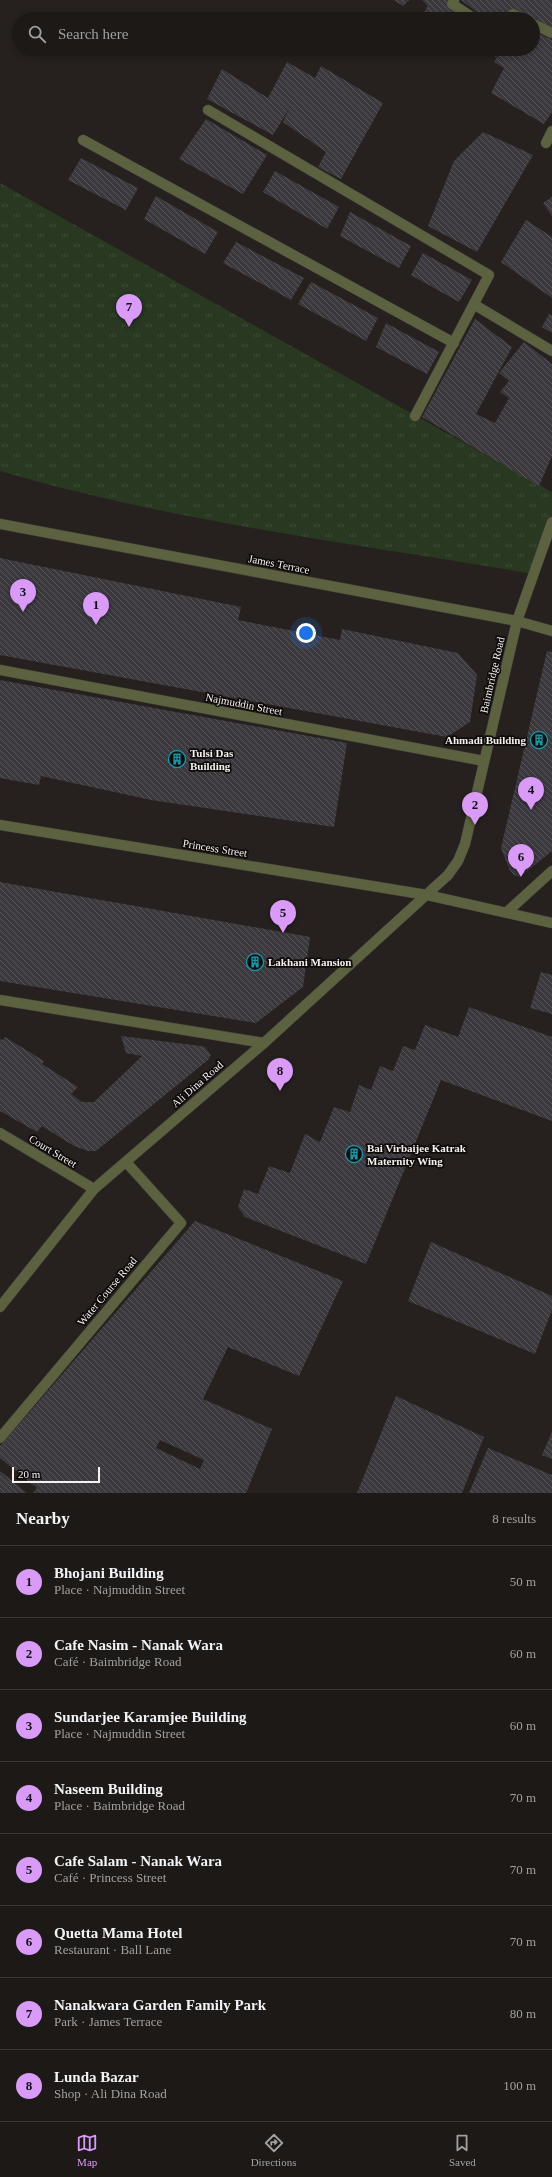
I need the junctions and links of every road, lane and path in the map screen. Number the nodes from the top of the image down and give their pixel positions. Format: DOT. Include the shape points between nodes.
graph roads {
  1 [pos="454,0"];
  2 [pos="464,12"];
  3 [pos="540,27"];
  4 [pos="552,33"];
  5 [pos="208,110"];
  6 [pos="552,131"];
  7 [pos="83,140"];
  8 [pos="546,143"];
  9 [pos="475,304"];
  10 [pos="454,343"];
  11 [pos="552,351"];
  12 [pos="415,416"];
  13 [pos="552,522"];
  14 [pos="0,524"];
  15 [pos="517,621"];
  16 [pos="552,631"];
  17 [pos="0,670"];
  18 [pos="484,760"];
  19 [pos="0,825"];
  20 [pos="552,871"];
  21 [pos="427,895"];
  22 [pos="507,912"];
  23 [pos="552,923"];
  24 [pos="0,1000"];
  25 [pos="264,1043"];
  26 [pos="0,1133"];
  27 [pos="126,1162"];
  28 [pos="94,1189"];
  29 [pos="0,1307"];
  30 [pos="0,1438"];
  1 -- 2 [label="street" via="452,4"];
  3 -- 4 [label="street"];
  5 -- 9 [label="street" via="489,275"];
  6 -- 8 [label="street"];
  7 -- 10 [label="street"];
  9 -- 10 [label="street"];
  9 -- 11 [label="street"];
  10 -- 12 [label="street"];
  13 -- 15 [label="street, Baimbridge Road"];
  14 -- 15 [label="street, James Terrace"];
  15 -- 16 [label="street, James Terrace"];
  15 -- 18 [label="street, Baimbridge Road"];
  17 -- 18 [label="street, Najmuddin Street"];
  18 -- 21 [label="street, Baimbridge Road" via="465,844 458,861 448,875"];
  19 -- 21 [label="street, Princess Street"];
  20 -- 22 [label="street"];
  21 -- 22 [label="street, Princess Street"];
  21 -- 25 [label="street, Ali Dina Road"];
  22 -- 23 [label="street, Princess Street"];
  24 -- 25 [label="street"];
  25 -- 27 [label="street, Ali Dina Road"];
  26 -- 28 [label="street, Court Street"];
  27 -- 28 [label="street, Ali Dina Road"];
  27 -- 30 [label="street, Water Course Road" via="181,1223"];
  28 -- 29 [label="street, Ali Dina Road"];
}
